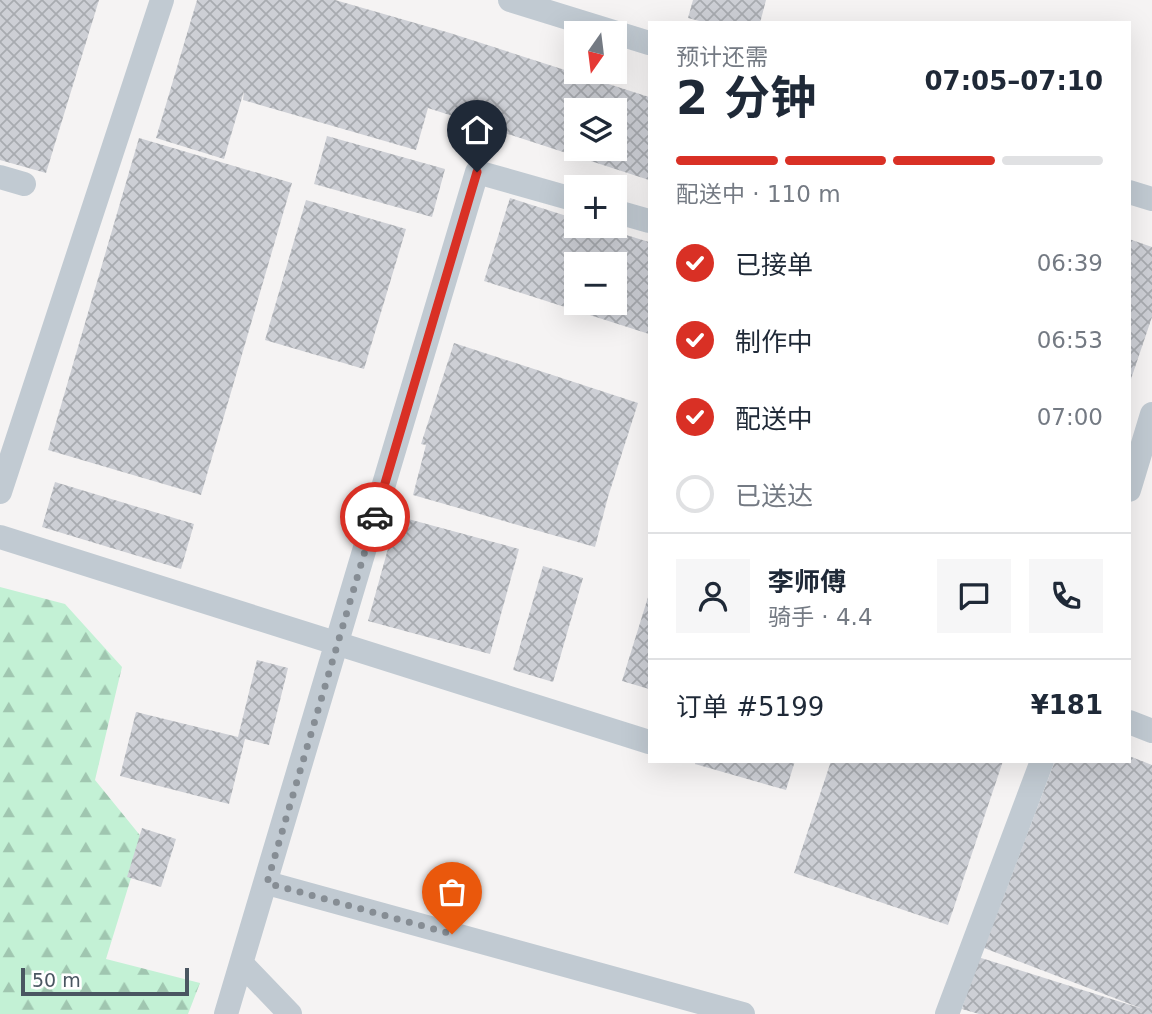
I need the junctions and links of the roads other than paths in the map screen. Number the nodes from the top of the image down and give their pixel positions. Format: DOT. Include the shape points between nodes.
graph roads {
  1 [pos="162,0"];
  2 [pos="510,0"];
  3 [pos="648,43"];
  4 [pos="0,177"];
  5 [pos="24,184"];
  6 [pos="1131,193"];
  7 [pos="564,197"];
  8 [pos="1152,199"];
  9 [pos="627,215"];
  10 [pos="648,221"];
  11 [pos="1152,414"];
  12 [pos="1131,483"];
  13 [pos="0,492"];
  14 [pos="0,537"];
  15 [pos="338,645"];
  16 [pos="1131,723"];
  17 [pos="1152,732"];
  18 [pos="648,742"];
  19 [pos="1041,763"];
  20 [pos="267,883"];
  21 [pos="242,964"];
  22 [pos="226,1014"];
  23 [pos="290,1014"];
  24 [pos="743,1014"];
  25 [pos="947,1014"];
  1 -- 13 [label="street"];
  2 -- 3 [label="street"];
  4 -- 5 [label="street"];
  6 -- 8 [label="street"];
  7 -- 15 [label="street" via="477,172"];
  9 -- 10 [label="street"];
  11 -- 12 [label="street"];
  14 -- 15 [label="street"];
  15 -- 18 [label="street"];
  15 -- 20 [label="street"];
  16 -- 17 [label="street"];
  19 -- 25 [label="street"];
  20 -- 21 [label="street"];
  20 -- 24 [label="street"];
  21 -- 22 [label="street"];
  21 -- 23 [label="street"];
}
